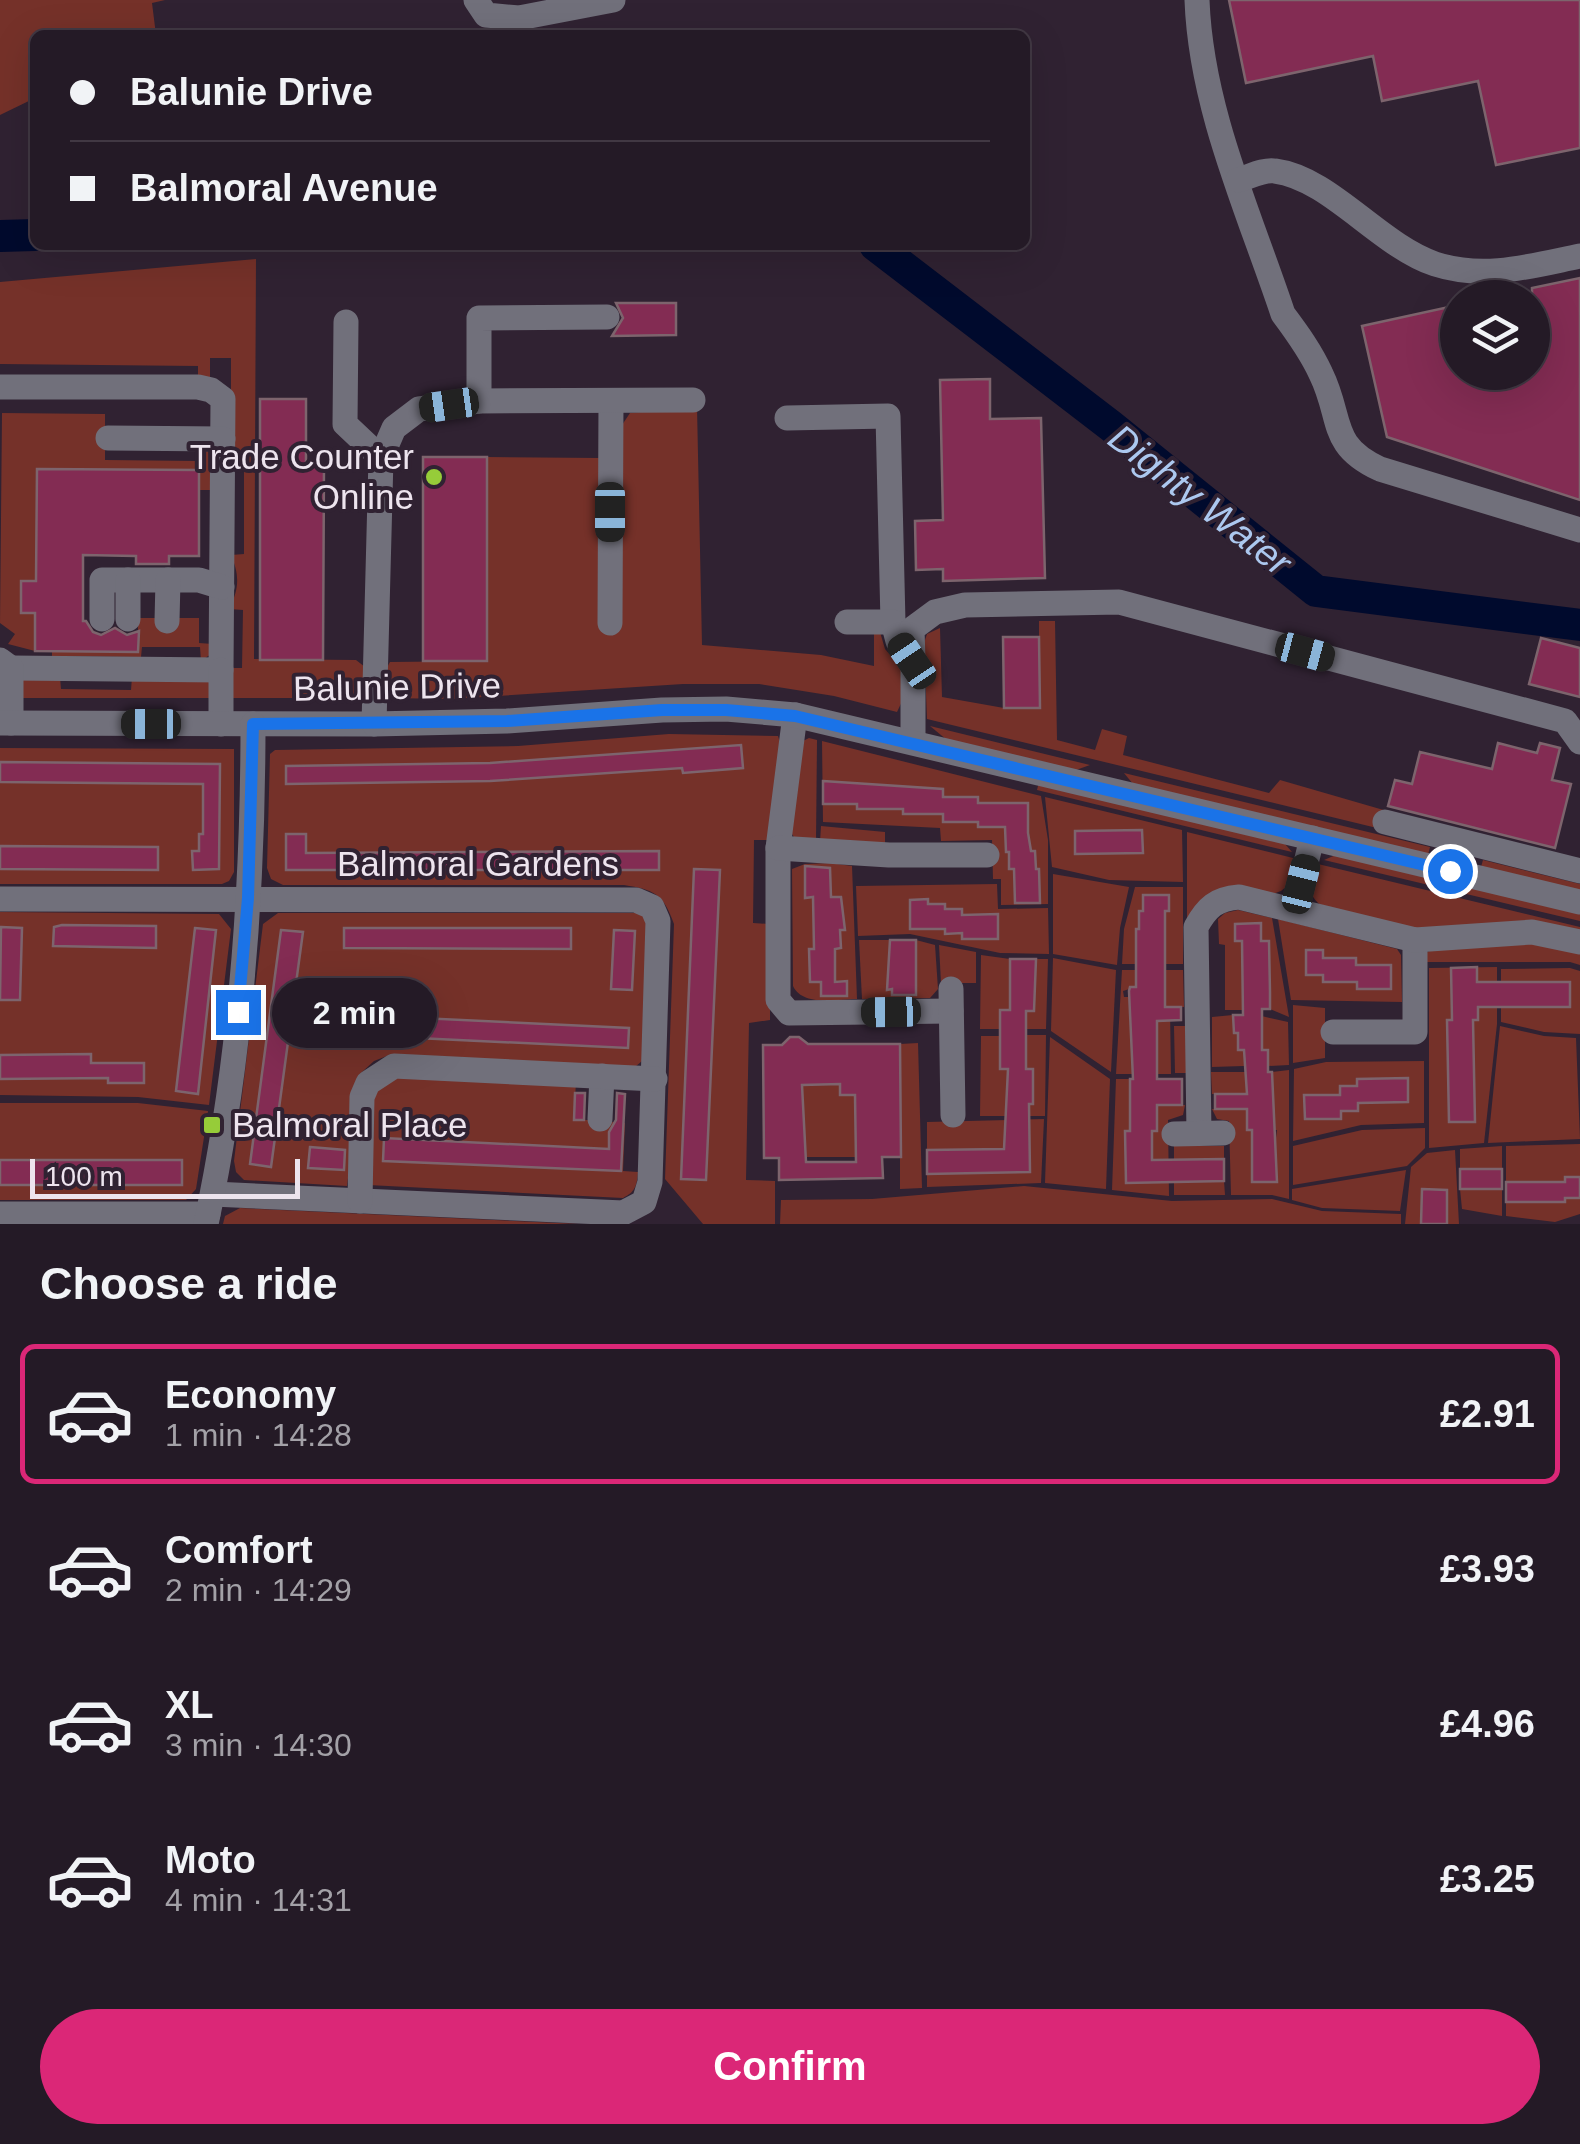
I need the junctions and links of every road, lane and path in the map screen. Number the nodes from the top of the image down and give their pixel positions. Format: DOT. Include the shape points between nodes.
graph roads {
  1 [pos="612,0"];
  2 [pos="1198,0"];
  3 [pos="481,7"];
  4 [pos="1238,180"];
  5 [pos="1580,256"];
  6 [pos="606,317"];
  7 [pos="346,322"];
  8 [pos="0,387"];
  9 [pos="693,400"];
  10 [pos="479,402"];
  11 [pos="611,402"];
  12 [pos="788,418"];
  13 [pos="108,438"];
  14 [pos="222,439"];
  15 [pos="381,458"];
  16 [pos="1580,530"];
  17 [pos="168,580"];
  18 [pos="222,587"];
  19 [pos="115,619"];
  20 [pos="168,621"];
  21 [pos="847,622"];
  22 [pos="893,622"];
  23 [pos="610,623"];
  24 [pos="912,661"];
  25 [pos="5,664"];
  26 [pos="221,670"];
  27 [pos="795,716"];
  28 [pos="5,723"];
  29 [pos="221,724"];
  30 [pos="253,724"];
  31 [pos="374,724"];
  32 [pos="914,742"];
  33 [pos="1580,742"];
  34 [pos="1385,822"];
  35 [pos="1312,838"];
  36 [pos="1458,840"];
  37 [pos="778,848"];
  38 [pos="987,855"];
  39 [pos="1580,870"];
  40 [pos="1450,871"];
  41 [pos="248,898"];
  42 [pos="0,899"];
  43 [pos="1580,902"];
  44 [pos="1295,910"];
  45 [pos="1414,940"];
  46 [pos="1580,942"];
  47 [pos="1333,1032"];
  48 [pos="602,1076"];
  49 [pos="655,1079"];
  50 [pos="953,1115"];
  51 [pos="600,1119"];
  52 [pos="1198,1133"];
  53 [pos="360,1201"];
  54 [pos="209,1211"];
  55 [pos="0,1214"];
  1 -- 3 [label="street" via="519,18"];
  2 -- 4 [label="street" via="1210,100"];
  4 -- 5 [label="street" via="1272,170 1307,180 1402,249 1469,272 1500,273"];
  4 -- 16 [label="street" via="1283,314 1322,375 1340,436 1356,458"];
  6 -- 10 [label="street" via="479,318"];
  7 -- 15 [label="street" via="345,424"];
  8 -- 14 [label="street" via="212,390 222,399"];
  9 -- 11 [label="street"];
  10 -- 11 [label="street"];
  10 -- 15 [label="street" via="419,409 394,428"];
  11 -- 23 [label="street"];
  12 -- 22 [label="street" via="888,416"];
  13 -- 14 [label="street"];
  14 -- 18 [label="street"];
  15 -- 31 [label="street"];
  17 -- 18 [label="street"];
  17 -- 19 [label="street" via="102,580"];
  17 -- 20 [label="street"];
  18 -- 26 [label="street"];
  21 -- 22 [label="street"];
  22 -- 24 [label="street"];
  24 -- 32 [label="street"];
  24 -- 33 [label="street" via="912,629 935,612 965,605 1119,602 1566,721"];
  25 -- 26 [label="street"];
  25 -- 28 [label="street"];
  26 -- 29 [label="street"];
  27 -- 31 [label="street, Balunie Drive" via="662,710"];
  27 -- 32 [label="street, Balunie Drive"];
  27 -- 37 [label="street"];
  28 -- 29 [label="street, Balunie Drive"];
  29 -- 30 [label="street, Balunie Drive"];
  30 -- 31 [label="street, Balunie Drive"];
  30 -- 41 [label="street"];
  32 -- 35 [label="street, Balunie Drive"];
  34 -- 36 [label="street"];
  35 -- 40 [label="street, Balunie Drive"];
  35 -- 44 [label="street"];
  36 -- 39 [label="street"];
  36 -- 40 [label="street"];
  37 -- 38 [label="street"];
  37 -- 50 [label="street" via="778,1000 789,1013 951,1000"];
  40 -- 43 [label="street, Balunie Drive"];
  41 -- 42 [label="street"];
  41 -- 49 [label="street, Balmoral Gardens" via="636,900 652,907 658,922"];
  41 -- 54 [label="street"];
  44 -- 45 [label="street"];
  44 -- 52 [label="street" via="1222,898 1196,926"];
  45 -- 46 [label="street" via="1532,932"];
  45 -- 47 [label="street" via="1415,1032"];
  48 -- 49 [label="street"];
  48 -- 51 [label="street"];
  48 -- 53 [label="street" via="394,1066 380,1072 362,1097"];
  49 -- 53 [label="street, Balmoral Gardens" via="650,1182 644,1202 624,1213"];
  53 -- 54 [label="street, Balmoral Gardens"];
  54 -- 55 [label="street"];
}
